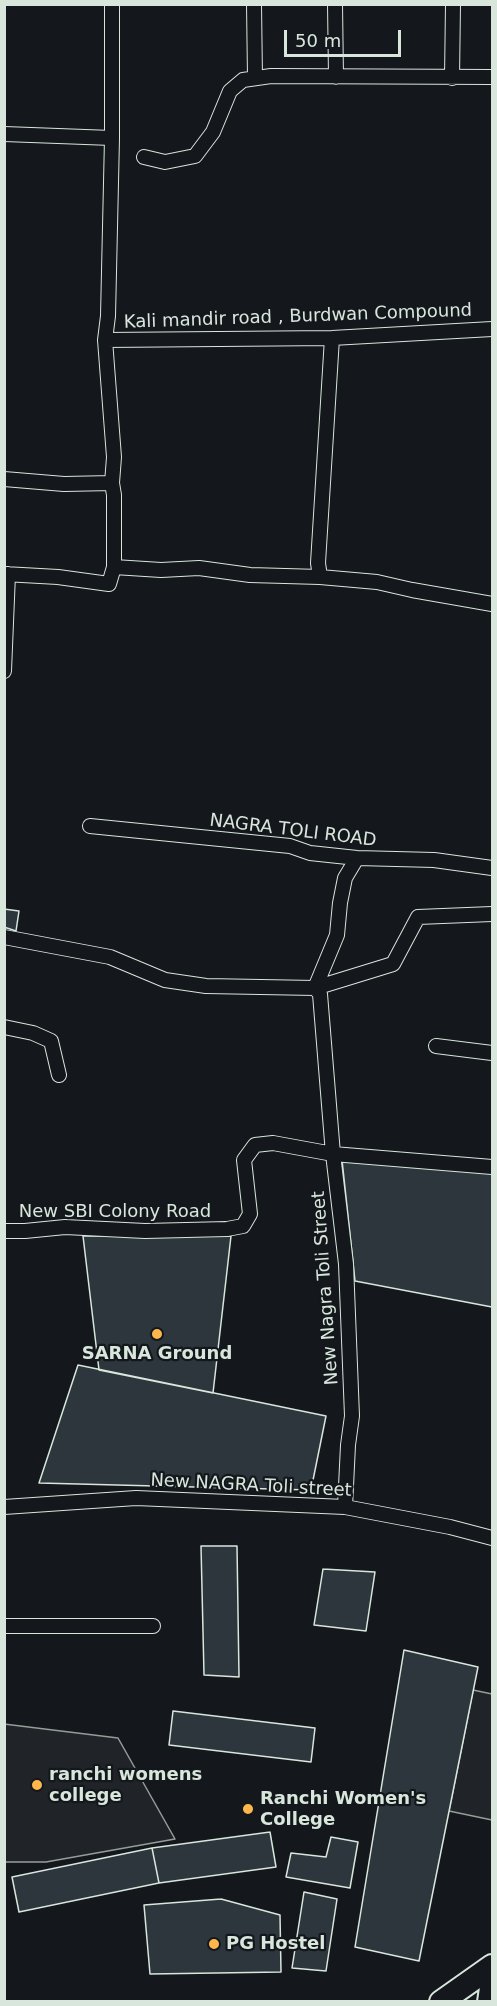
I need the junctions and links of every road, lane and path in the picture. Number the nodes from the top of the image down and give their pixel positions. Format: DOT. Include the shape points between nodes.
graph roads {
  1 [pos="112,4"];
  2 [pos="254,4"];
  3 [pos="335,4"];
  4 [pos="453,4"];
  5 [pos="336,77"];
  6 [pos="492,77"];
  7 [pos="255,78"];
  8 [pos="452,78"];
  9 [pos="4,134"];
  10 [pos="112,138"];
  11 [pos="144,157"];
  12 [pos="492,329"];
  13 [pos="332,338"];
  14 [pos="105,340"];
  15 [pos="4,479"];
  16 [pos="112,483"];
  17 [pos="114,567"];
  18 [pos="6,574"];
  19 [pos="320,577"];
  20 [pos="492,604"];
  21 [pos="4,671"];
  22 [pos="90,826"];
  23 [pos="357,858"];
  24 [pos="492,868"];
  25 [pos="492,914"];
  26 [pos="4,937"];
  27 [pos="317,991"];
  28 [pos="4,1028"];
  29 [pos="436,1046"];
  30 [pos="492,1053"];
  31 [pos="59,1075"];
  32 [pos="333,1154"];
  33 [pos="492,1167"];
  34 [pos="4,1231"];
  35 [pos="4,1507"];
  36 [pos="345,1507"];
  37 [pos="492,1538"];
  38 [pos="4,1626"];
  39 [pos="153,1626"];
  40 [pos="492,1966"];
  41 [pos="492,1981"];
  42 [pos="441,2001"];
  43 [pos="489,2001"];
  1 -- 10 [label="street"];
  2 -- 7 [label="street"];
  3 -- 5 [label="street"];
  4 -- 8 [label="street"];
  5 -- 7 [label="street"];
  5 -- 8 [label="street"];
  6 -- 8 [label="street"];
  7 -- 11 [label="street" via="243,80 230,91 213,132 195,156 165,162"];
  9 -- 10 [label="street"];
  10 -- 14 [label="street"];
  12 -- 13 [label="street, Kali mandir road , Burdwan Compound"];
  13 -- 14 [label="street, Kali mandir road , Burdwan Compound"];
  13 -- 19 [label="street"];
  14 -- 16 [label="street" via="114,457"];
  15 -- 16 [label="street"];
  16 -- 17 [label="street"];
  17 -- 18 [label="street" via="109,584"];
  17 -- 19 [label="street" via="199,568 250,575"];
  18 -- 21 [label="street"];
  19 -- 20 [label="street" via="377,582"];
  22 -- 23 [label="street, NAGRA TOLI ROAD" via="290,846 310,854"];
  23 -- 24 [label="street, NAGRA TOLI ROAD" via="434,860"];
  23 -- 27 [label="street" via="345,878 337,935"];
  25 -- 27 [label="street" via="417,917 393,964"];
  26 -- 27 [label="street" via="111,957 165,980 206,986"];
  27 -- 32 [label="street, New Nagra Toli Street"];
  28 -- 31 [label="street" via="51,1041"];
  29 -- 30 [label="street"];
  32 -- 33 [label="street"];
  32 -- 34 [label="street, New SBI Colony Road" via="273,1143 255,1145 244,1160 250,1214 243,1226 145,1232 65,1227"];
  32 -- 36 [label="street, New Nagra Toli Street" via="346,1264 352,1416"];
  35 -- 36 [label="street, New NAGRA Toli street" via="136,1498"];
  36 -- 37 [label="street, New NAGRA Toli street"];
  38 -- 39 [label="street"];
  40 -- 42 [label="main road"];
  41 -- 43 [label="main road"];
}
